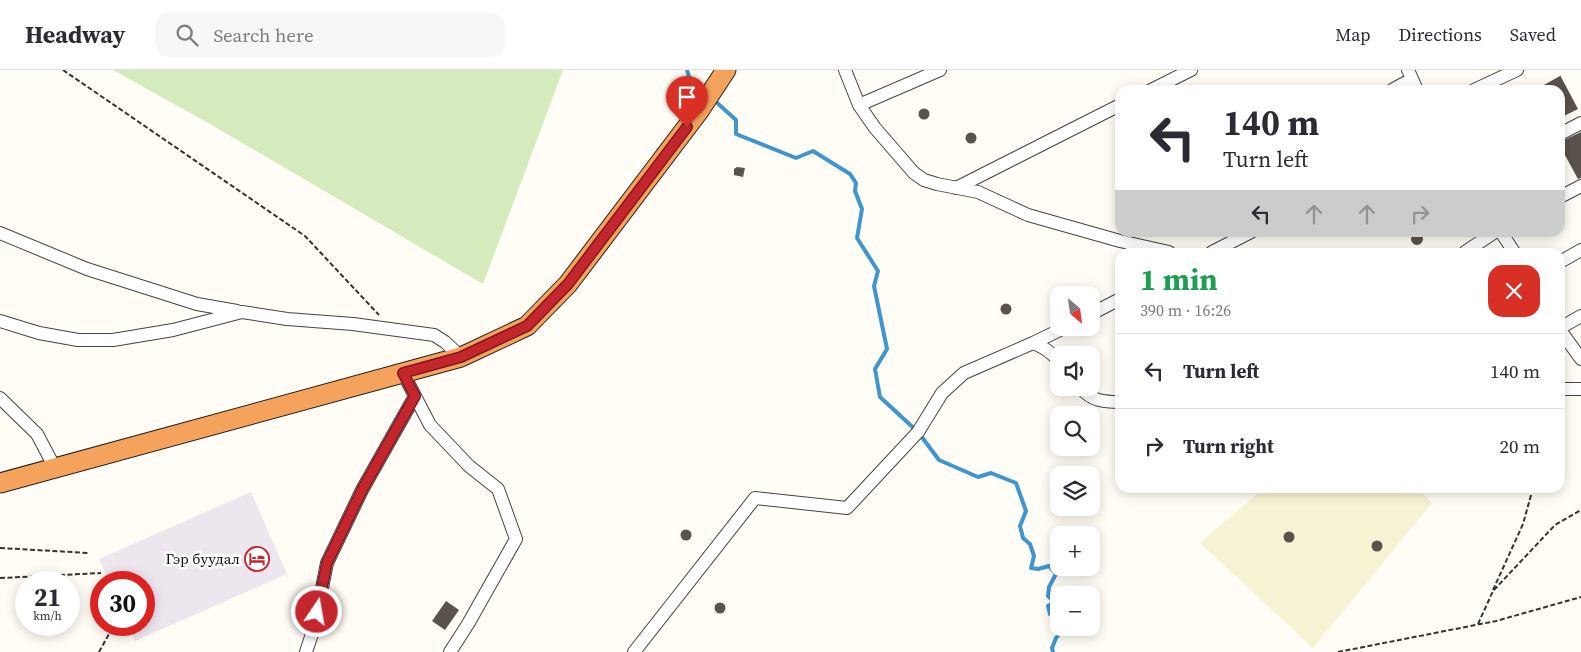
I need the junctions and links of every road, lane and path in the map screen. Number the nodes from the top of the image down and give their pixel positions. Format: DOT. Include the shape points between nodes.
graph roads {
  1 [pos="63,70"];
  2 [pos="845,70"];
  3 [pos="940,70"];
  4 [pos="1191,70"];
  5 [pos="1517,70"];
  6 [pos="722,76"];
  7 [pos="1161,85"];
  8 [pos="1485,85"];
  9 [pos="859,105"];
  10 [pos="1115,108"];
  11 [pos="1581,123"];
  12 [pos="1565,131"];
  13 [pos="1581,186"];
  14 [pos="956,188"];
  15 [pos="1565,194"];
  16 [pos="0,233"];
  17 [pos="1127,237"];
  18 [pos="1241,237"];
  19 [pos="1488,237"];
  20 [pos="1504,237"];
  21 [pos="1120,241"];
  22 [pos="1151,248"];
  23 [pos="1220,248"];
  24 [pos="1471,248"];
  25 [pos="1511,248"];
  26 [pos="1581,250"];
  27 [pos="1565,259"];
  28 [pos="1115,302"];
  29 [pos="1100,309"];
  30 [pos="242,312"];
  31 [pos="380,316"];
  32 [pos="1581,316"];
  33 [pos="0,321"];
  34 [pos="1565,326"];
  35 [pos="1050,335"];
  36 [pos="1565,336"];
  37 [pos="1033,343"];
  38 [pos="1050,352"];
  39 [pos="461,357"];
  40 [pos="1581,359"];
  41 [pos="403,373"];
  42 [pos="1565,389"];
  43 [pos="1581,389"];
  44 [pos="415,396"];
  45 [pos="1090,396"];
  46 [pos="0,398"];
  47 [pos="1115,402"];
  48 [pos="55,468"];
  49 [pos="0,483"];
  50 [pos="1532,493"];
  51 [pos="1581,510"];
  52 [pos="0,548"];
  53 [pos="89,553"];
  54 [pos="90,574"];
  55 [pos="0,578"];
  56 [pos="1493,591"];
  57 [pos="1581,597"];
  58 [pos="1477,625"];
  59 [pos="108,636"];
  60 [pos="99,652"];
  61 [pos="306,652"];
  62 [pos="450,652"];
  63 [pos="634,652"];
  64 [pos="1338,652"];
  1 -- 31 [label="path" via="305,236"];
  2 -- 9 [label="street"];
  3 -- 9 [label="street"];
  4 -- 7 [label="street"];
  5 -- 8 [label="street"];
  6 -- 39 [label="highway" via="699,112 568,284 527,326"];
  9 -- 14 [label="street" via="914,173 924,180"];
  10 -- 14 [label="street"];
  11 -- 12 [label="street"];
  13 -- 15 [label="street"];
  14 -- 21 [label="street" via="978,192 1028,215"];
  16 -- 30 [label="street" via="87,269 148,289 197,304"];
  17 -- 21 [label="street"];
  18 -- 23 [label="street"];
  19 -- 24 [label="street"];
  20 -- 25 [label="street"];
  21 -- 22 [label="street"];
  26 -- 27 [label="street"];
  28 -- 29 [label="street"];
  30 -- 33 [label="street" via="173,330 113,340 78,340"];
  30 -- 39 [label="street" via="434,335"];
  32 -- 34 [label="street"];
  35 -- 37 [label="street"];
  36 -- 40 [label="street"];
  37 -- 38 [label="street"];
  37 -- 63 [label="street" via="964,373 942,393 918,432 847,508 755,498"];
  39 -- 41 [label="highway"];
  41 -- 44 [label="street"];
  41 -- 48 [label="highway"];
  42 -- 43 [label="street"];
  44 -- 61 [label="street" via="362,490 327,563"];
  44 -- 62 [label="street" via="430,425 469,466 498,489 516,539"];
  45 -- 47 [label="street" via="1099,401"];
  46 -- 48 [label="street" via="37,434"];
  48 -- 49 [label="highway"];
  50 -- 56 [label="path" via="1523,524"];
  51 -- 56 [label="path" via="1555,525"];
  52 -- 53 [label="path"];
  54 -- 55 [label="path"];
  56 -- 58 [label="path"];
  57 -- 58 [label="path"];
  58 -- 64 [label="path"];
  59 -- 60 [label="path"];
}
